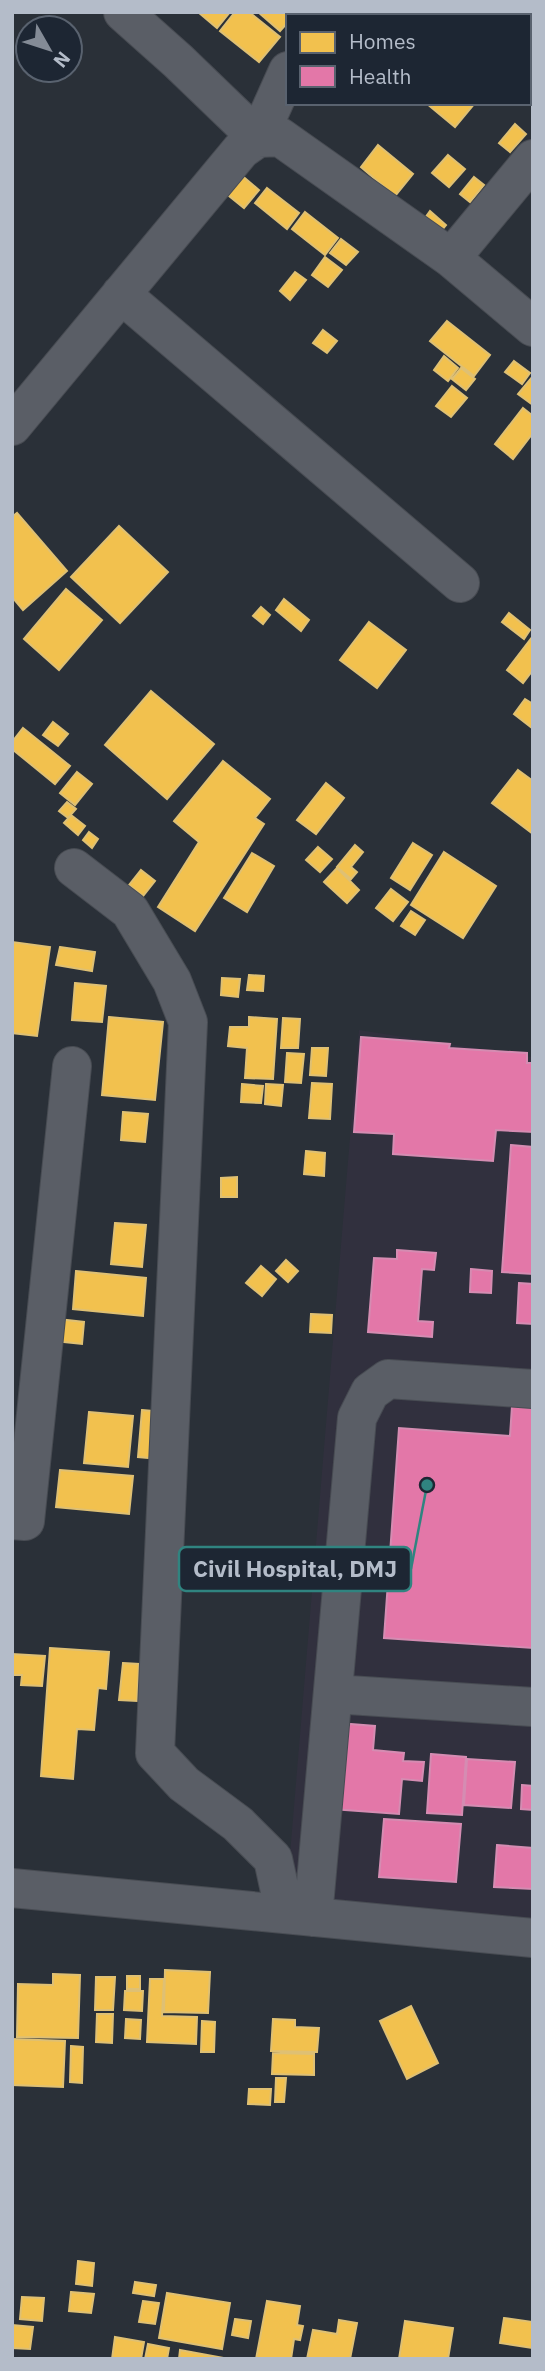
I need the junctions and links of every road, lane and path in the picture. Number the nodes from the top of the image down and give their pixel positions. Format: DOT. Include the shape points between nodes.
graph roads {
  1 [pos="123,12"];
  2 [pos="286,75"];
  3 [pos="258,138"];
  4 [pos="533,159"];
  5 [pos="451,258"];
  6 [pos="121,295"];
  7 [pos="533,327"];
  8 [pos="12,426"];
  9 [pos="460,583"];
  10 [pos="74,868"];
  11 [pos="72,1066"];
  12 [pos="26,1383"];
  13 [pos="533,1390"];
  14 [pos="12,1520"];
  15 [pos="333,1694"];
  16 [pos="533,1707"];
  17 [pos="12,1888"];
  18 [pos="299,1915"];
  19 [pos="533,1938"];
  1 -- 3 [label="street"];
  2 -- 3 [label="street"];
  3 -- 5 [label="street" via="280,137"];
  3 -- 6 [label="street" via="241,150"];
  4 -- 5 [label="street"];
  5 -- 7 [label="street"];
  6 -- 8 [label="street"];
  6 -- 9 [label="street"];
  10 -- 18 [label="street" via="130,911 172,981 188,1022 155,1753 184,1784 238,1824 273,1859"];
  11 -- 12 [label="street"];
  12 -- 14 [label="street" via="25,1521"];
  13 -- 15 [label="street" via="388,1379 370,1392 357,1418"];
  15 -- 16 [label="street"];
  15 -- 18 [label="street"];
  17 -- 18 [label="street"];
  18 -- 19 [label="street"];
}
